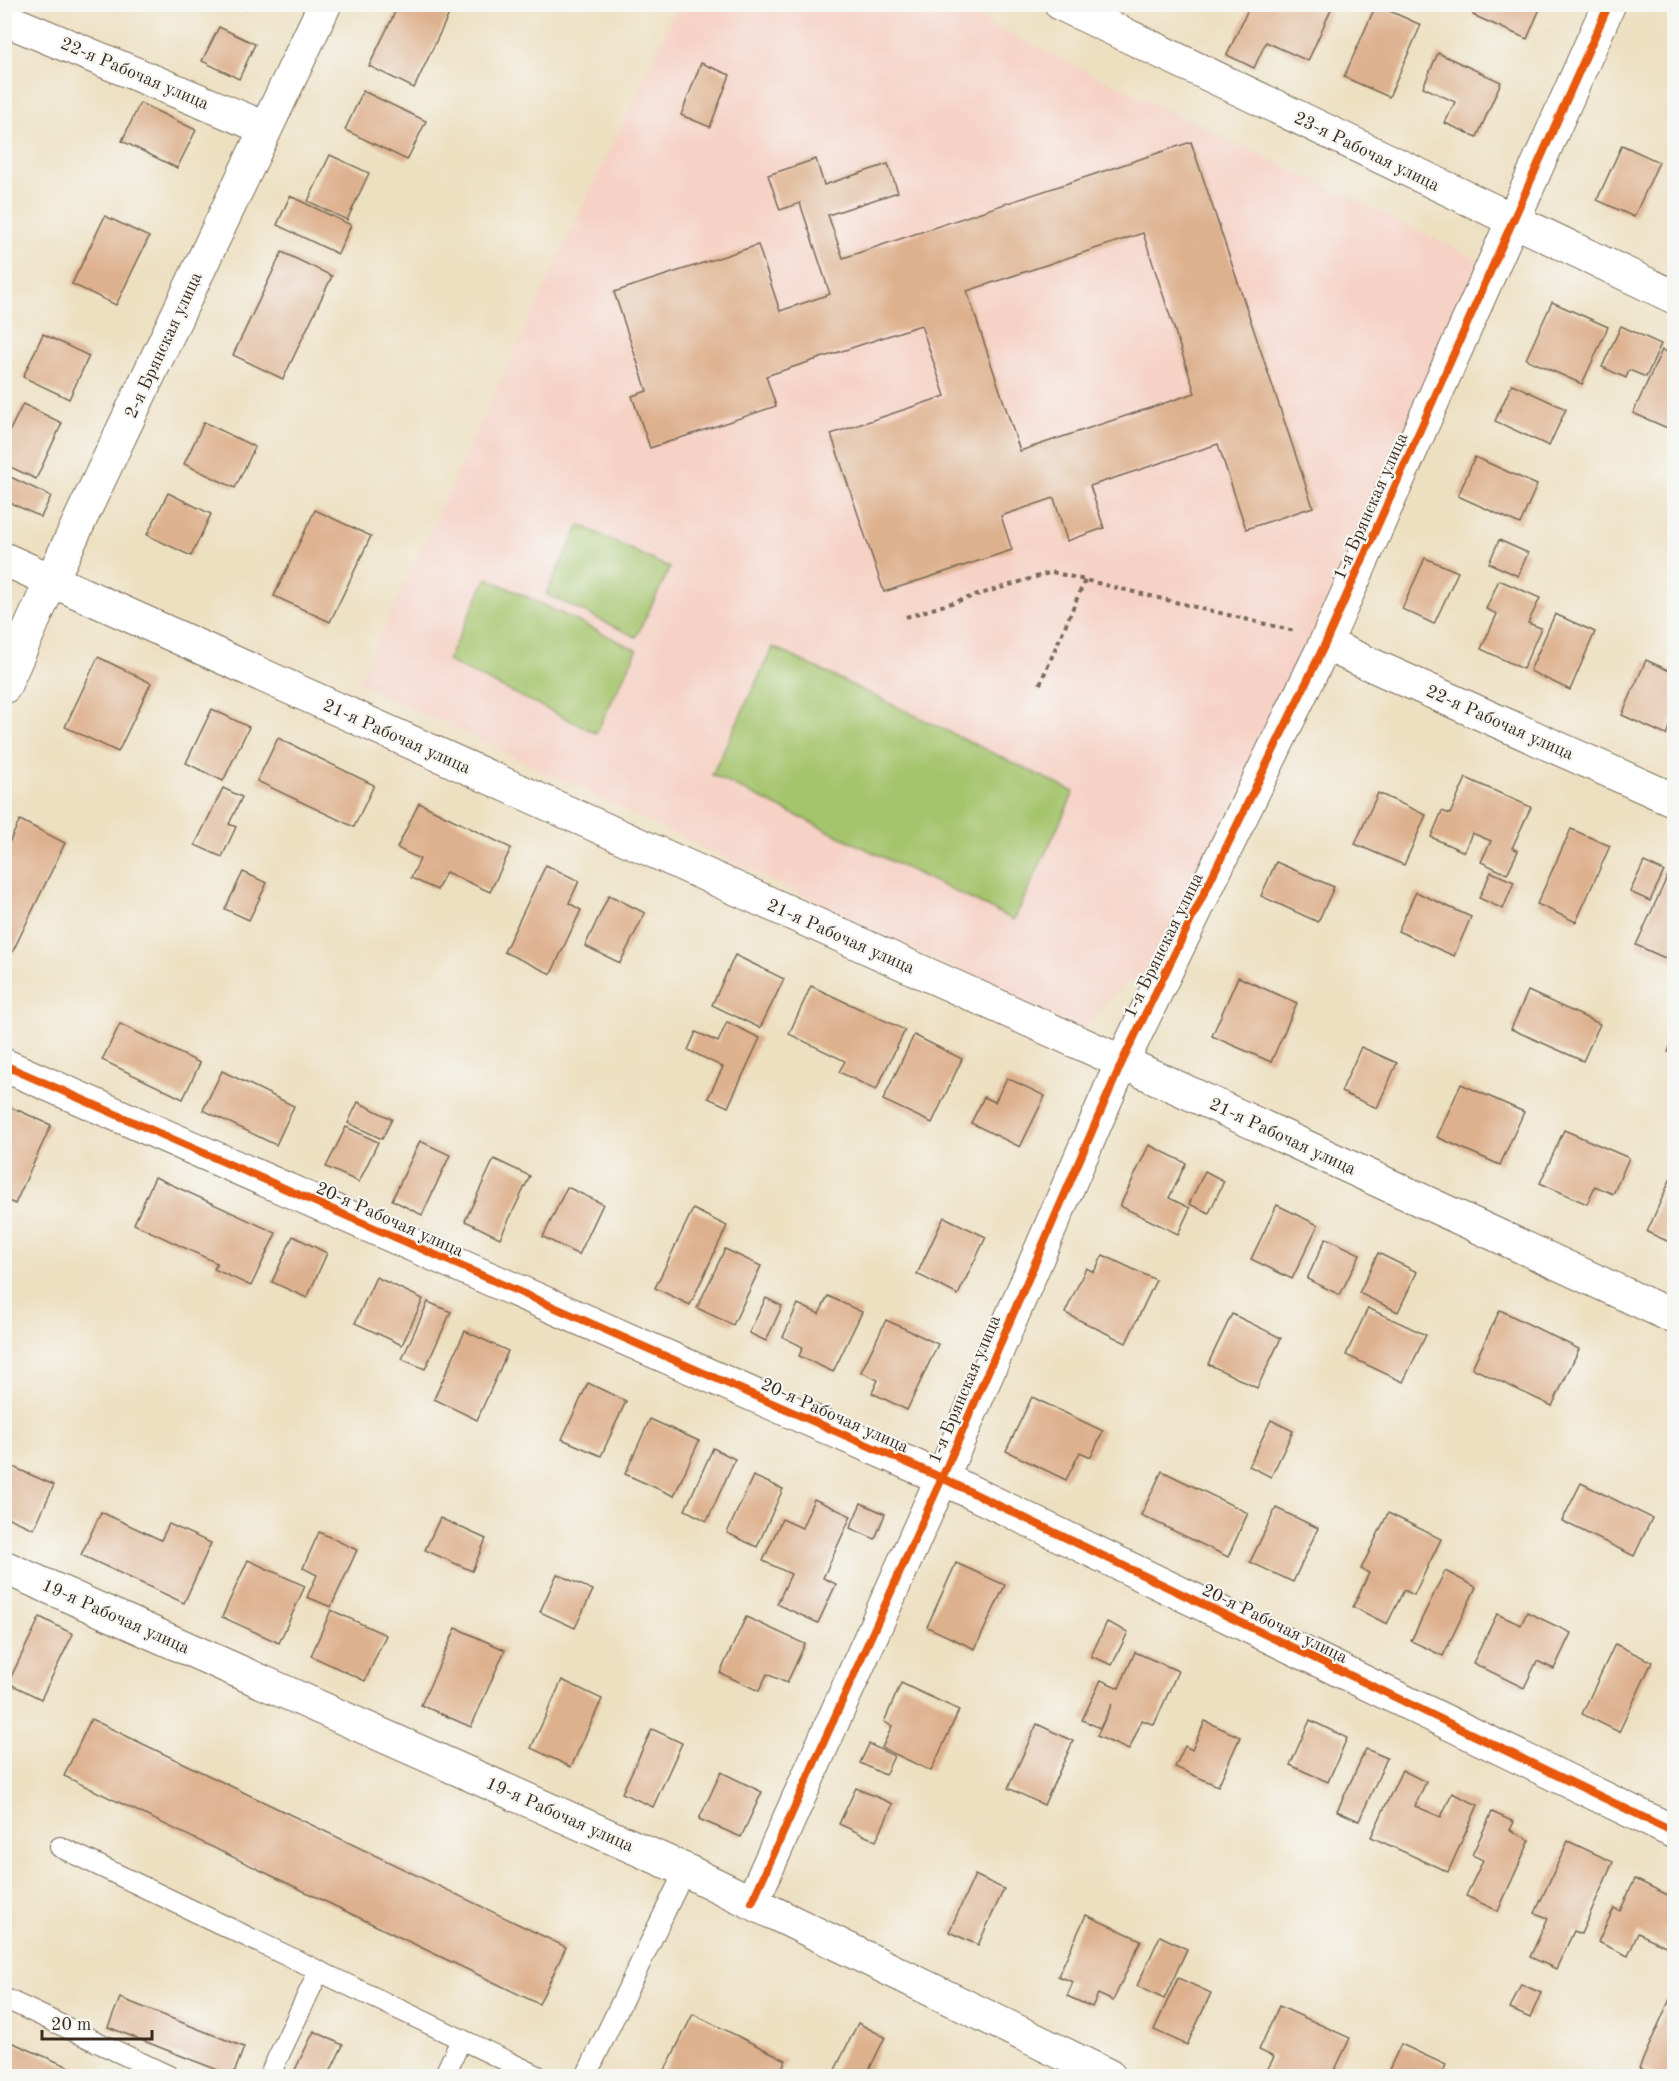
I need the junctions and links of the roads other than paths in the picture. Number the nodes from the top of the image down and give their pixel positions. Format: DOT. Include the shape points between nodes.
graph roads {
  1 [pos="325,4"];
  2 [pos="1061,4"];
  3 [pos="1609,4"];
  4 [pos="4,19"];
  5 [pos="265,128"];
  6 [pos="1513,221"];
  7 [pos="1674,297"];
  8 [pos="4,559"];
  9 [pos="51,581"];
  10 [pos="1325,644"];
  11 [pos="4,687"];
  12 [pos="1674,800"];
  13 [pos="1122,1062"];
  14 [pos="4,1065"];
  15 [pos="1674,1317"];
  16 [pos="942,1478"];
  17 [pos="4,1567"];
  18 [pos="1674,1832"];
  19 [pos="60,1847"];
  20 [pos="685,1870"];
  21 [pos="752,1902"];
  22 [pos="319,1971"];
  23 [pos="4,1998"];
  24 [pos="461,2040"];
  25 [pos="169,2076"];
  26 [pos="269,2076"];
  27 [pos="444,2076"];
  28 [pos="538,2076"];
  29 [pos="586,2076"];
  30 [pos="1109,2076"];
  1 -- 5 [label="street, 2-я Брянская улица"];
  2 -- 6 [label="street, 23-я Рабочая улица"];
  3 -- 6 [label="street, 1-я Брянская улица"];
  4 -- 5 [label="street, 22-я Рабочая улица"];
  5 -- 9 [label="street, 2-я Брянская улица"];
  6 -- 7 [label="street, 23-я Рабочая улица"];
  6 -- 10 [label="street, 1-я Брянская улица"];
  8 -- 9 [label="street, 21-я Рабочая улица"];
  9 -- 11 [label="street, 2-я Брянская улица"];
  9 -- 13 [label="street, 21-я Рабочая улица"];
  10 -- 12 [label="street, 22-я Рабочая улица"];
  10 -- 13 [label="street, 1-я Брянская улица"];
  13 -- 15 [label="street, 21-я Рабочая улица"];
  13 -- 16 [label="street, 1-я Брянская улица"];
  14 -- 16 [label="street, 20-я Рабочая улица"];
  16 -- 18 [label="street, 20-я Рабочая улица"];
  16 -- 21 [label="street, 1-я Брянская улица"];
  17 -- 20 [label="street, 19-я Рабочая улица"];
  19 -- 22 [label="lane"];
  20 -- 21 [label="street, 19-я Рабочая улица"];
  20 -- 29 [label="lane"];
  21 -- 30 [label="street, 19-я Рабочая улица"];
  22 -- 24 [label="lane"];
  22 -- 26 [label="lane"];
  23 -- 25 [label="lane"];
  24 -- 27 [label="lane"];
  24 -- 28 [label="lane"];
}
